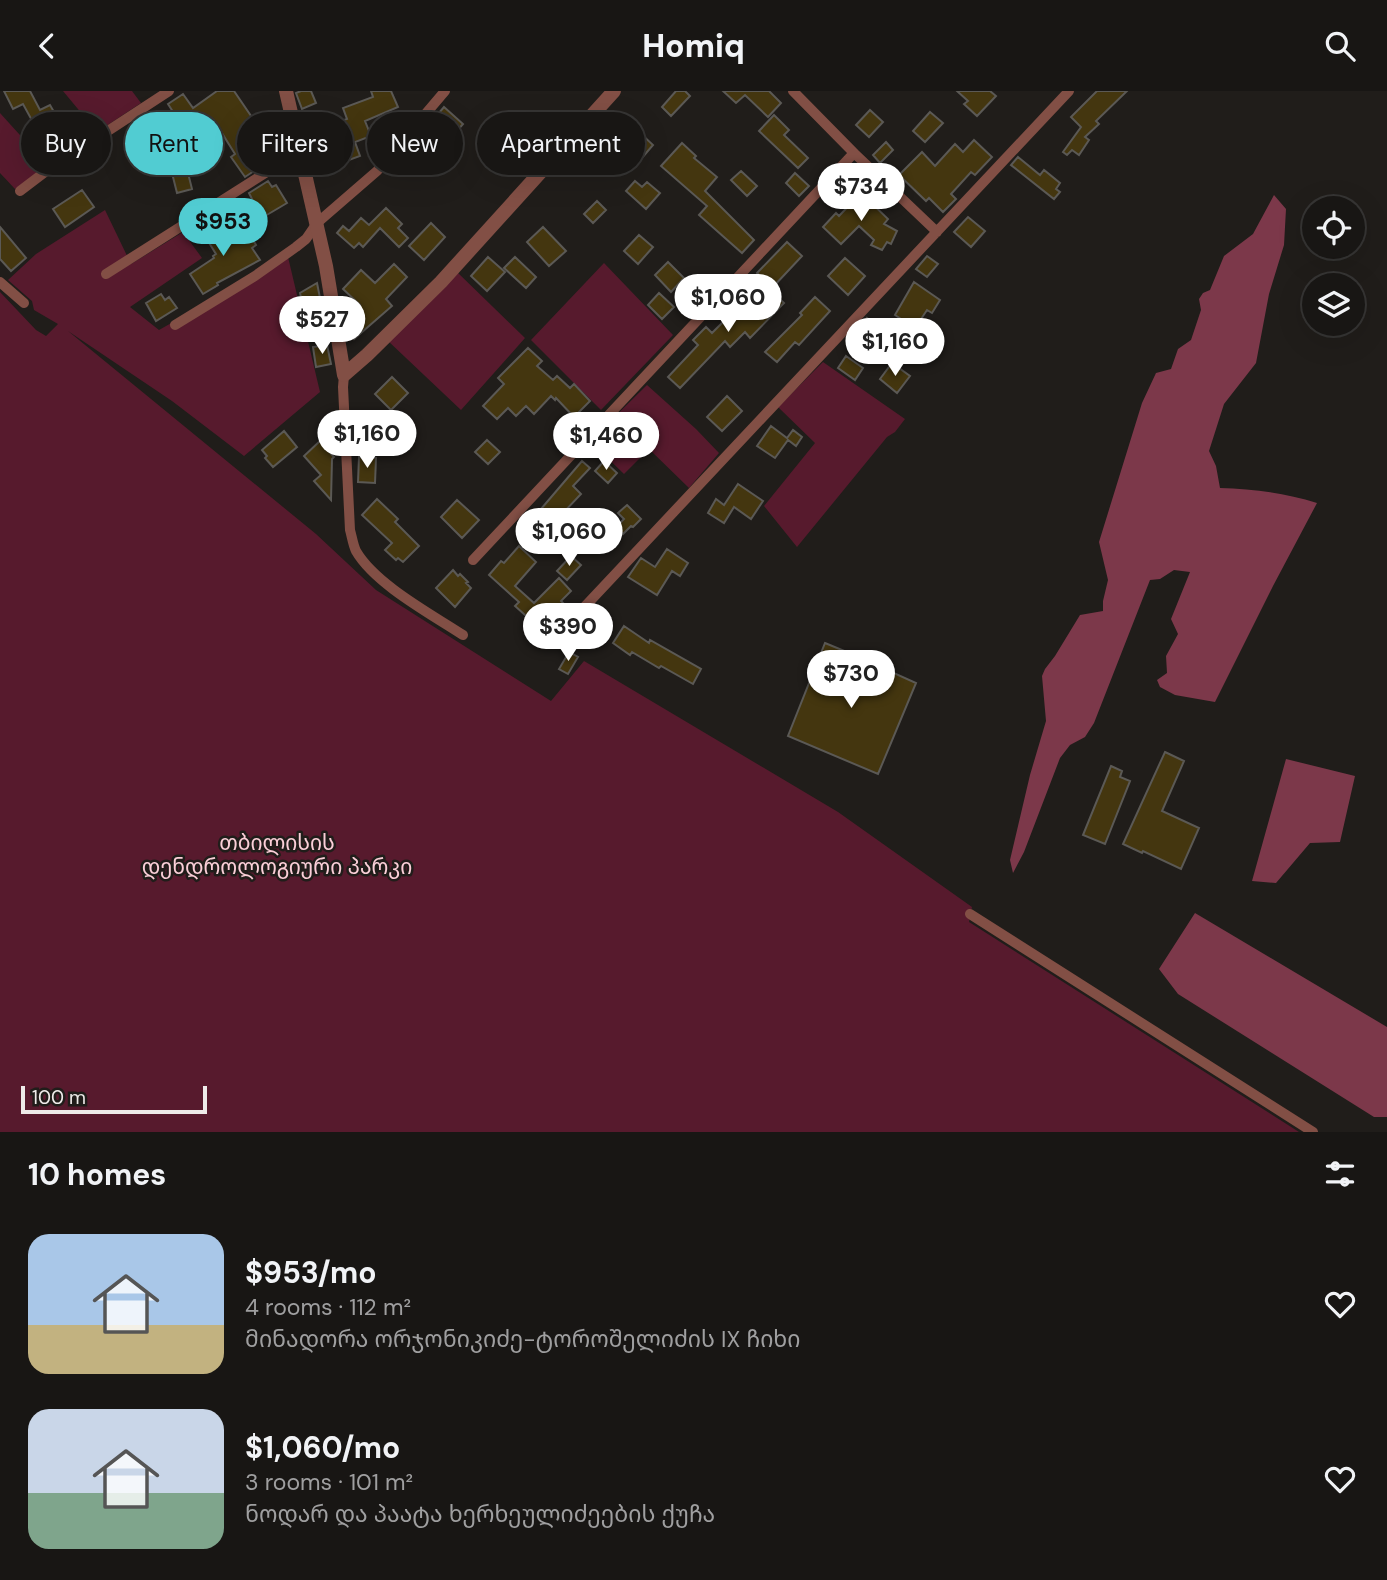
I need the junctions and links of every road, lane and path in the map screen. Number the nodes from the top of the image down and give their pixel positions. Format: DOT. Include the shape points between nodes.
graph roads {
  1 [pos="169,91"];
  2 [pos="286,91"];
  3 [pos="445,91"];
  4 [pos="614,91"];
  5 [pos="793,91"];
  6 [pos="1052,91"];
  7 [pos="1065,95"];
  8 [pos="291,112"];
  9 [pos="855,153"];
  10 [pos="263,175"];
  11 [pos="306,175"];
  12 [pos="20,191"];
  13 [pos="317,223"];
  14 [pos="937,232"];
  15 [pos="106,274"];
  16 [pos="0,282"];
  17 [pos="24,303"];
  18 [pos="175,325"];
  19 [pos="344,375"];
  20 [pos="473,560"];
  21 [pos="560,633"];
  22 [pos="463,635"];
  23 [pos="970,914"];
  24 [pos="1313,1132"];
  1 -- 12 [label="street"];
  2 -- 8 [label="street"];
  3 -- 13 [label="street" via="377,171"];
  4 -- 19 [label="street" via="441,282"];
  5 -- 9 [label="street"];
  6 -- 7 [label="street"];
  7 -- 14 [label="street"];
  9 -- 14 [label="street"];
  9 -- 20 [label="street"];
  10 -- 15 [label="street"];
  11 -- 13 [label="street"];
  13 -- 18 [label="street" via="296,247"];
  13 -- 19 [label="street"];
  14 -- 21 [label="street"];
  16 -- 17 [label="street"];
  19 -- 22 [label="street" via="349,530 356,551 387,585"];
  23 -- 24 [label="street"];
}
